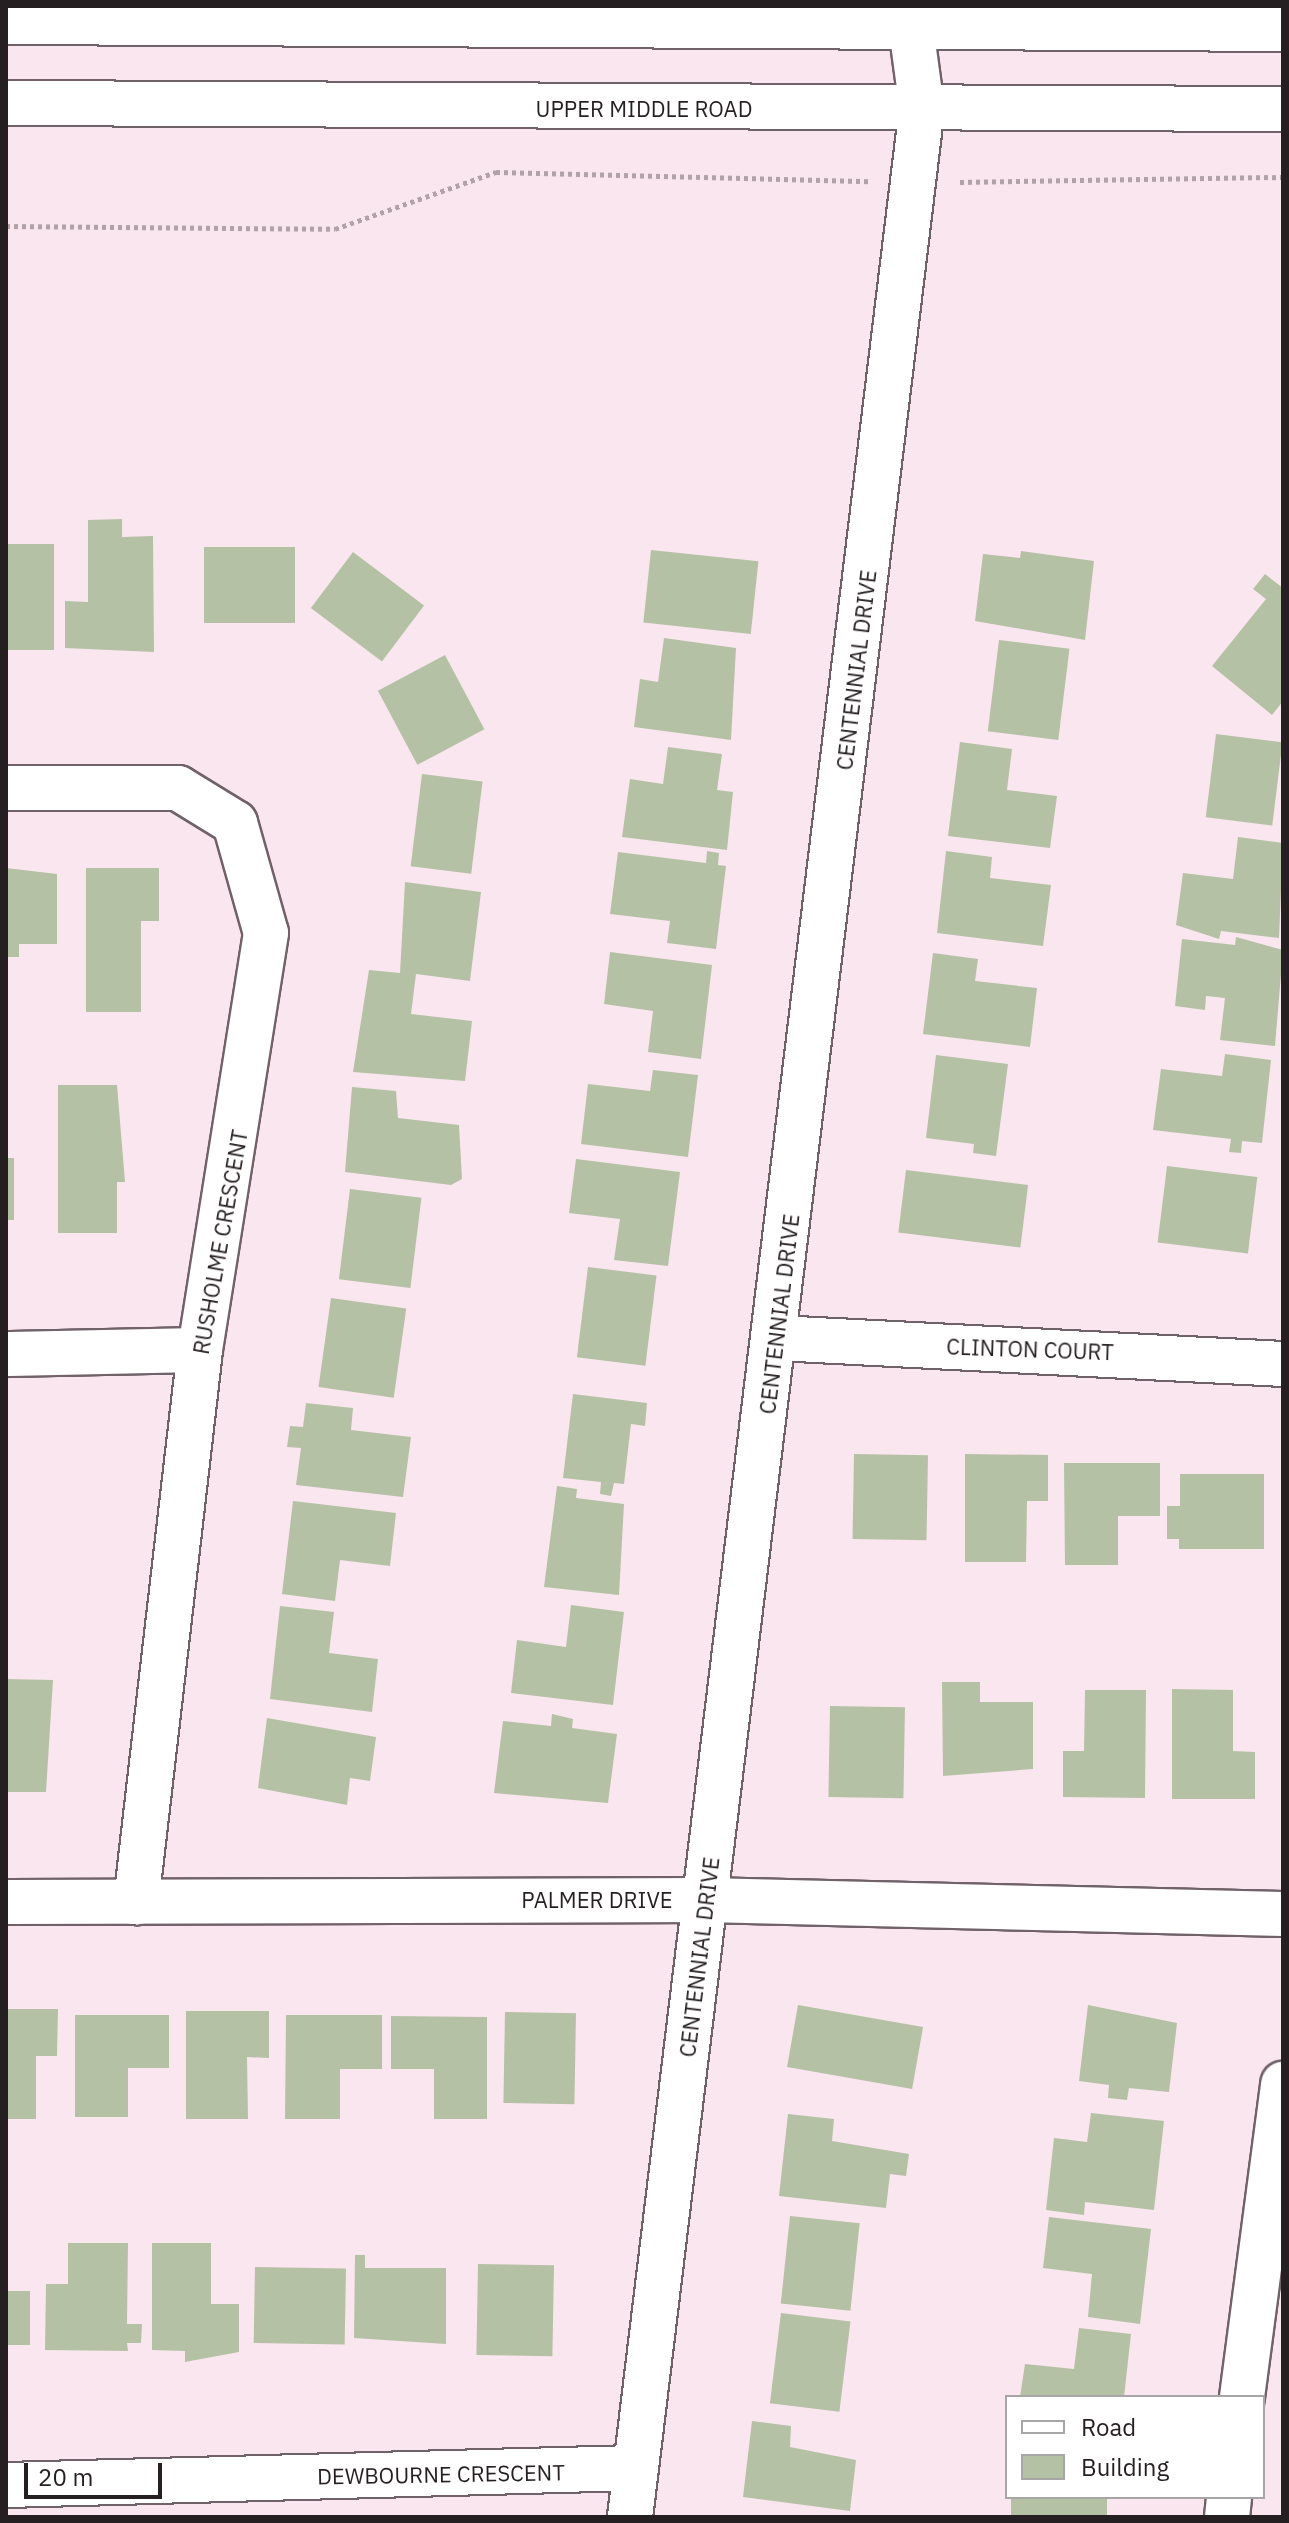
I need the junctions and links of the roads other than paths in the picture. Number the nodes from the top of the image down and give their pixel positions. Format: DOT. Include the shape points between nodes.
graph roads {
  1 [pos="909,16"];
  2 [pos="6,22"];
  3 [pos="1283,29"];
  4 [pos="6,103"];
  5 [pos="922,109"];
  6 [pos="1283,109"];
  7 [pos="6,788"];
  8 [pos="777,1338"];
  9 [pos="200,1350"];
  10 [pos="6,1354"];
  11 [pos="1283,1364"];
  12 [pos="705,1900"];
  13 [pos="6,1902"];
  14 [pos="136,1902"];
  15 [pos="1283,1914"];
  16 [pos="1283,2084"];
  17 [pos="1242,2395"];
  18 [pos="636,2468"];
  19 [pos="6,2485"];
  20 [pos="630,2517"];
  1 -- 2 [label="street"];
  1 -- 3 [label="street"];
  1 -- 5 [label="street, CENTENNIAL DRIVE"];
  4 -- 5 [label="street, UPPER MIDDLE ROAD"];
  5 -- 6 [label="street, UPPER MIDDLE ROAD"];
  5 -- 8 [label="street, CENTENNIAL DRIVE"];
  7 -- 9 [label="street, RUSHOLME CRESCENT" via="178,788 235,823 266,933"];
  8 -- 11 [label="street, CLINTON COURT"];
  8 -- 12 [label="street, CENTENNIAL DRIVE"];
  9 -- 10 [label="street"];
  9 -- 14 [label="street, RUSHOLME CRESCENT"];
  12 -- 14 [label="street, PALMER DRIVE"];
  12 -- 15 [label="street, PALMER DRIVE"];
  12 -- 18 [label="street, CENTENNIAL DRIVE"];
  13 -- 14 [label="street, PALMER DRIVE"];
  16 -- 17 [label="street"];
  18 -- 19 [label="street, DEWBOURNE CRESCENT"];
  18 -- 20 [label="street, CENTENNIAL DRIVE"];
}
